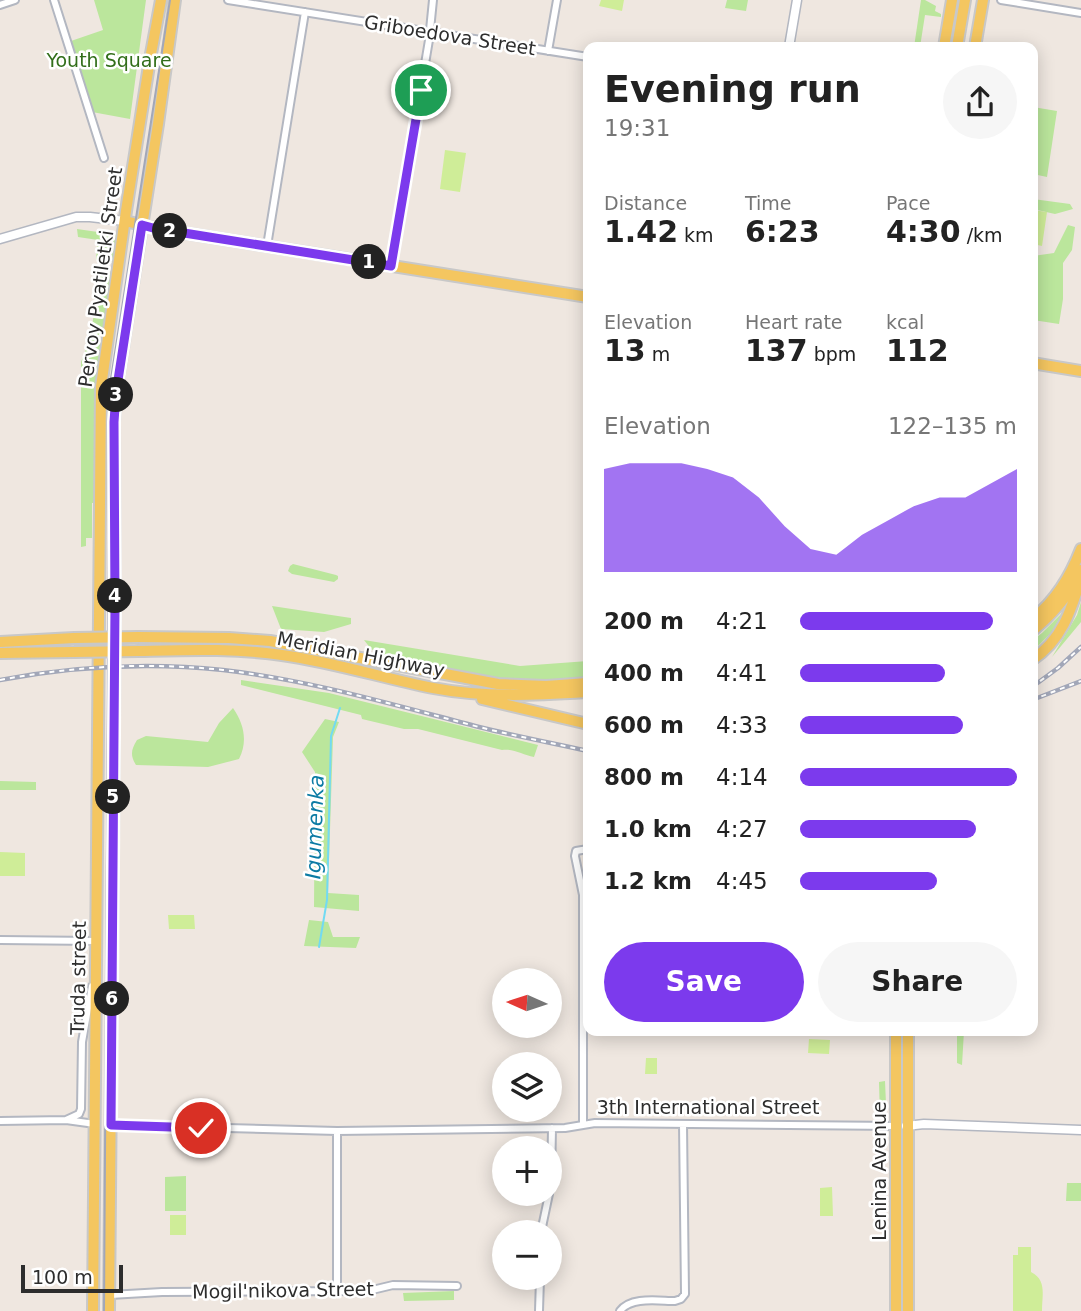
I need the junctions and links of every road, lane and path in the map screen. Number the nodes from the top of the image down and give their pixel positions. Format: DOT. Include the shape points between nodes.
graph roads {
  1 [pos="15,0"];
  2 [pos="54,0"];
  3 [pos="161,0"];
  4 [pos="175,0"];
  5 [pos="229,0"];
  6 [pos="433,0"];
  7 [pos="557,0"];
  8 [pos="797,0"];
  9 [pos="952,0"];
  10 [pos="965,0"];
  11 [pos="983,0"];
  12 [pos="1001,0"];
  13 [pos="0,5"];
  14 [pos="305,12"];
  15 [pos="1081,13"];
  16 [pos="429,32"];
  17 [pos="790,42"];
  18 [pos="945,42"];
  19 [pos="958,42"];
  20 [pos="976,42"];
  21 [pos="548,51"];
  22 [pos="583,56"];
  23 [pos="104,158"];
  24 [pos="125,221"];
  25 [pos="142,225"];
  26 [pos="0,239"];
  27 [pos="267,246"];
  28 [pos="391,266"];
  29 [pos="583,296"];
  30 [pos="1038,364"];
  31 [pos="1079,370"];
  32 [pos="1081,549"];
  33 [pos="1081,570"];
  34 [pos="1081,578"];
  35 [pos="1038,614"];
  36 [pos="1038,625"];
  37 [pos="0,642"];
  38 [pos="99,645"];
  39 [pos="115,646"];
  40 [pos="0,653"];
  41 [pos="1038,655"];
  42 [pos="583,683"];
  43 [pos="435,688"];
  44 [pos="583,692"];
  45 [pos="583,723"];
  46 [pos="583,850"];
  47 [pos="583,895"];
  48 [pos="583,895"];
  49 [pos="0,940"];
  50 [pos="96,941"];
  51 [pos="96,960"];
  52 [pos="583,1036"];
  53 [pos="583,1036"];
  54 [pos="896,1036"];
  55 [pos="908,1036"];
  56 [pos="66,1120"];
  57 [pos="0,1121"];
  58 [pos="95,1124"];
  59 [pos="683,1124"];
  60 [pos="111,1125"];
  61 [pos="583,1125"];
  62 [pos="902,1126"];
  63 [pos="552,1128"];
  64 [pos="1081,1129"];
  65 [pos="337,1131"];
  66 [pos="552,1136"];
  67 [pos="457,1286"];
  68 [pos="540,1290"];
  69 [pos="337,1291"];
  70 [pos="93,1295"];
  71 [pos="110,1295"];
  72 [pos="93,1311"];
  73 [pos="109,1311"];
  74 [pos="539,1311"];
  75 [pos="620,1311"];
  76 [pos="896,1311"];
  77 [pos="908,1311"];
  1 -- 13 [label="street"];
  2 -- 23 [label="street"];
  3 -- 24 [label="main road, Pervoy Pyatiletki Street"];
  4 -- 25 [label="main road, Pervoy Pyatiletki Street"];
  5 -- 14 [label="street, Griboedova Street"];
  6 -- 16 [label="street"];
  7 -- 21 [label="street"];
  8 -- 17 [label="street"];
  9 -- 18 [label="main road"];
  10 -- 19 [label="main road"];
  11 -- 20 [label="main road"];
  12 -- 15 [label="street"];
  14 -- 16 [label="street, Griboedova Street"];
  14 -- 27 [label="street"];
  16 -- 21 [label="street, Griboedova Street"];
  16 -- 28 [label="street"];
  21 -- 22 [label="street, Griboedova Street"];
  24 -- 25 [label="main road"];
  24 -- 26 [label="street" via="76,217"];
  24 -- 38 [label="main road, Pervoy Pyatiletki Street" via="100,387"];
  25 -- 27 [label="main road"];
  25 -- 39 [label="main road, Pervoy Pyatiletki Street" via="116,402"];
  27 -- 28 [label="main road"];
  28 -- 29 [label="main road"];
  30 -- 31 [label="main road"];
  32 -- 35 [label="main road" via="1063,586"];
  33 -- 36 [label="main road" via="1058,607"];
  34 -- 41 [label="main road" via="1065,625"];
  37 -- 42 [label="main road, Meridian Highway, bridge" via="229,638 270,641 498,684"];
  38 -- 50 [label="main road, Truda street"];
  39 -- 60 [label="main road, Truda street"];
  40 -- 43 [label="main road, Meridian Highway, bridge" via="225,650 275,654"];
  43 -- 44 [label="main road, Meridian Highway" via="517,696"];
  43 -- 45 [label="main road"];
  46 -- 47 [label="street" via="576,851"];
  48 -- 52 [label="street"];
  49 -- 50 [label="street"];
  50 -- 51 [label="main road, Truda street"];
  51 -- 56 [label="street" via="82,1042 81,1110"];
  51 -- 58 [label="main road, Truda street"];
  53 -- 61 [label="street"];
  54 -- 62 [label="main road, Lenina Avenue"];
  55 -- 62 [label="main road, Lenina Avenue"];
  56 -- 57 [label="street, 3th International Street"];
  56 -- 58 [label="street, 3th International Street"];
  58 -- 60 [label="main road, 3th International Street"];
  58 -- 70 [label="main road, Truda street"];
  59 -- 61 [label="street, 3th International Street"];
  59 -- 62 [label="street, 3th International Street"];
  59 -- 75 [label="street" via="685,1294 675,1301 634,1302"];
  60 -- 65 [label="street, 3th International Street"];
  60 -- 71 [label="main road, Truda street"];
  61 -- 63 [label="street, 3th International Street"];
  62 -- 64 [label="street, 3th International Street"];
  62 -- 76 [label="main road, Lenina Avenue"];
  62 -- 77 [label="main road, Lenina Avenue"];
  63 -- 65 [label="street, 3th International Street"];
  63 -- 66 [label="street"];
  65 -- 69 [label="street"];
  67 -- 69 [label="street, Mogil'nikova Street" via="393,1285"];
  68 -- 74 [label="street"];
  69 -- 71 [label="street, Mogil'nikova Street"];
  70 -- 71 [label="main road"];
  70 -- 72 [label="main road, Truda street"];
  71 -- 73 [label="main road, Truda street"];
}
